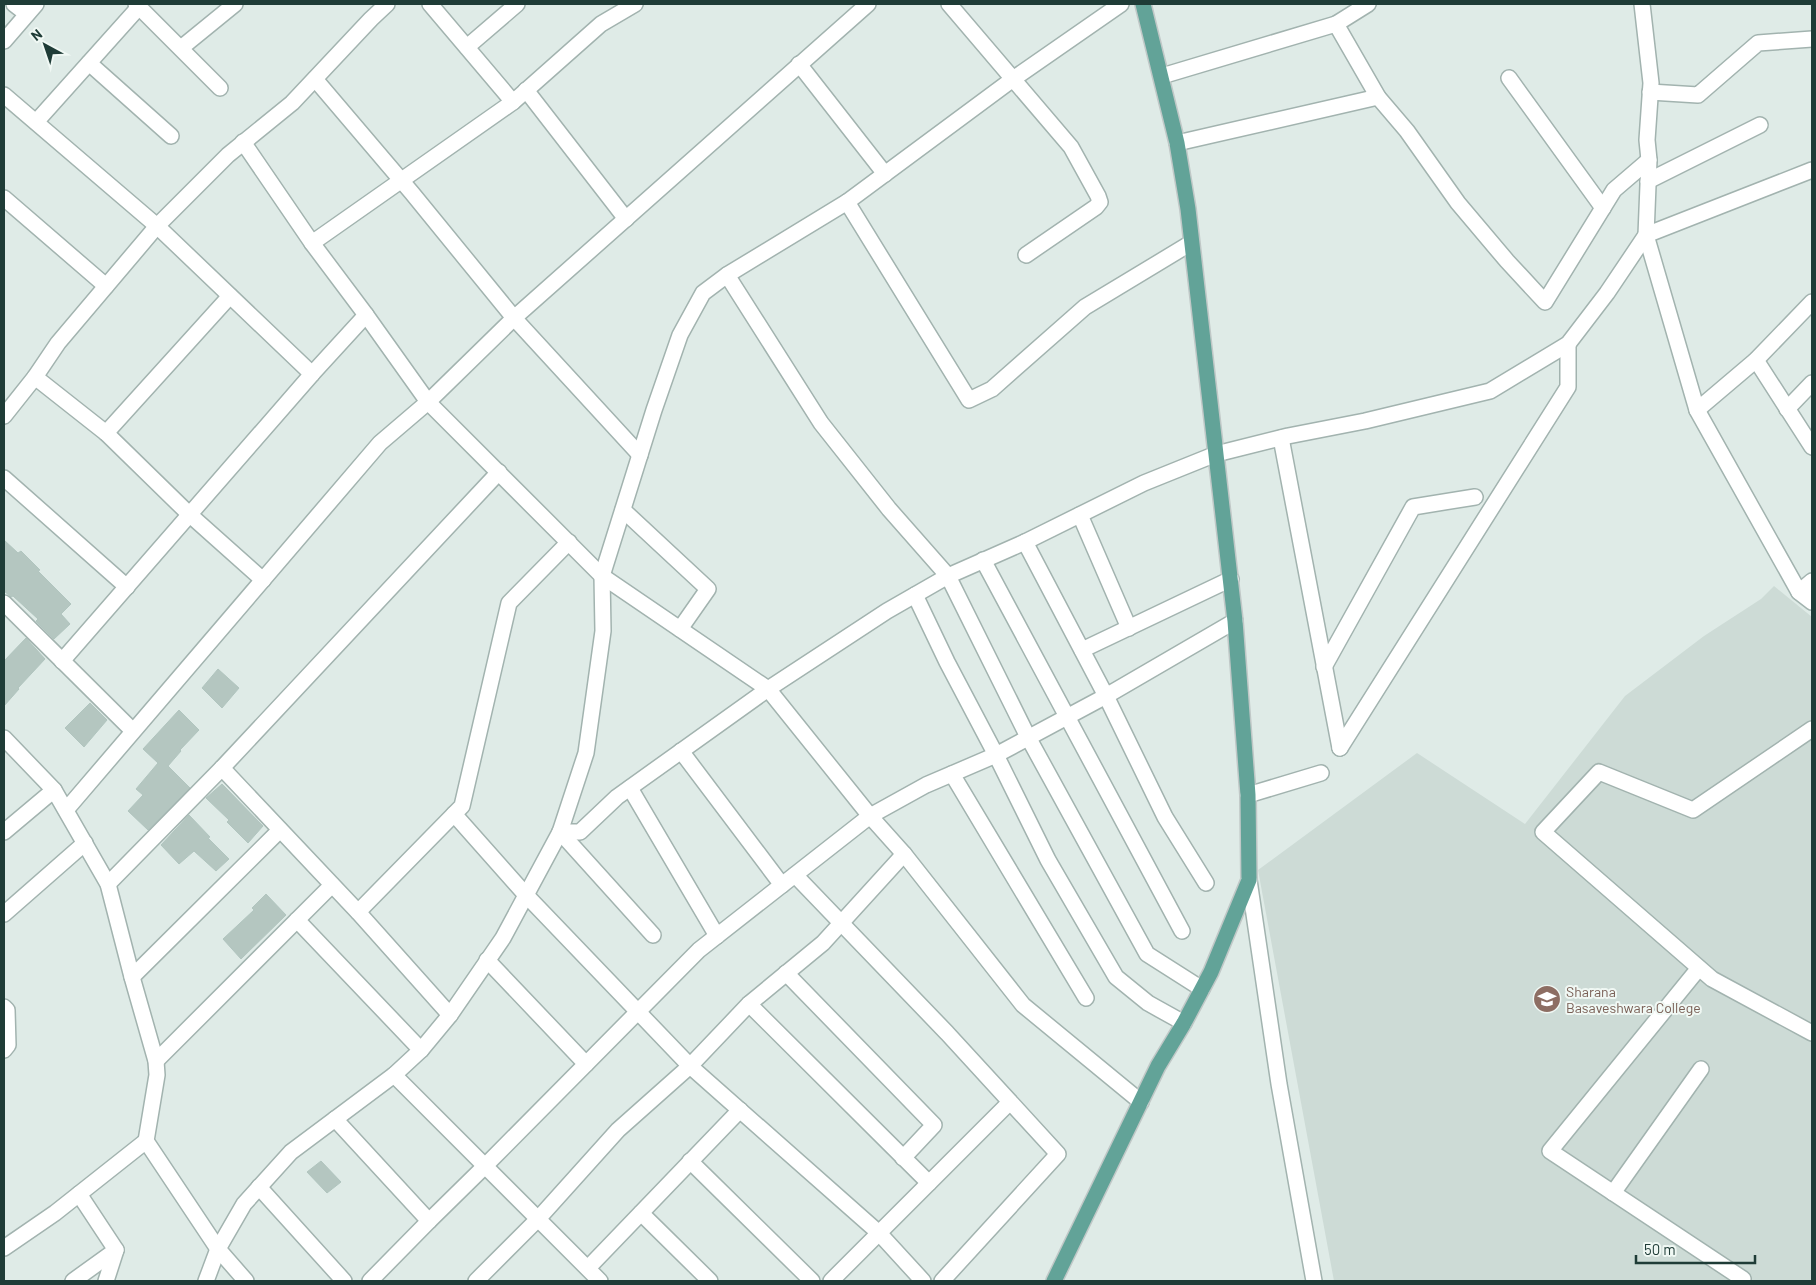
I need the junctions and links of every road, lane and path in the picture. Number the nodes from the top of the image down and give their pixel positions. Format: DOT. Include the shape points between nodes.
graph roads {
  1 [pos="14,4"];
  2 [pos="235,4"];
  3 [pos="387,4"];
  4 [pos="430,4"];
  5 [pos="517,4"];
  6 [pos="635,4"];
  7 [pos="868,4"];
  8 [pos="949,4"];
  9 [pos="1121,4"];
  10 [pos="1143,4"];
  11 [pos="1368,4"];
  12 [pos="1642,4"];
  13 [pos="138,5"];
  14 [pos="31,9"];
  15 [pos="1336,24"];
  16 [pos="1812,39"];
  17 [pos="4,41"];
  18 [pos="466,47"];
  19 [pos="181,48"];
  20 [pos="89,63"];
  21 [pos="800,64"];
  22 [pos="1162,76"];
  23 [pos="315,78"];
  24 [pos="1509,78"];
  25 [pos="1013,79"];
  26 [pos="220,88"];
  27 [pos="526,90"];
  28 [pos="1650,92"];
  29 [pos="4,95"];
  30 [pos="1378,97"];
  31 [pos="513,102"];
  32 [pos="36,122"];
  33 [pos="1760,125"];
  34 [pos="171,136"];
  35 [pos="243,142"];
  36 [pos="1177,143"];
  37 [pos="1649,160"];
  38 [pos="1812,170"];
  39 [pos="884,174"];
  40 [pos="401,179"];
  41 [pos="1648,181"];
  42 [pos="4,198"];
  43 [pos="847,202"];
  44 [pos="1603,208"];
  45 [pos="626,219"];
  46 [pos="157,226"];
  47 [pos="1646,235"];
  48 [pos="1192,242"];
  49 [pos="312,243"];
  50 [pos="1026,255"];
  51 [pos="727,275"];
  52 [pos="106,286"];
  53 [pos="230,296"];
  54 [pos="1812,302"];
  55 [pos="366,314"];
  56 [pos="514,318"];
  57 [pos="1568,344"];
  58 [pos="1756,360"];
  59 [pos="312,374"];
  60 [pos="35,377"];
  61 [pos="1812,383"];
  62 [pos="428,402"];
  63 [pos="6,408"];
  64 [pos="1787,409"];
  65 [pos="1697,410"];
  66 [pos="106,433"];
  67 [pos="1281,438"];
  68 [pos="1812,447"];
  69 [pos="1216,454"];
  70 [pos="640,455"];
  71 [pos="499,472"];
  72 [pos="4,478"];
  73 [pos="1475,497"];
  74 [pos="623,510"];
  75 [pos="189,514"];
  76 [pos="1080,515"];
  77 [pos="570,542"];
  78 [pos="1025,542"];
  79 [pos="983,560"];
  80 [pos="602,576"];
  81 [pos="948,576"];
  82 [pos="1231,579"];
  83 [pos="263,580"];
  84 [pos="1812,581"];
  85 [pos="127,587"];
  86 [pos="1799,592"];
  87 [pos="915,595"];
  88 [pos="1812,602"];
  89 [pos="4,603"];
  90 [pos="1235,621"];
  91 [pos="1129,628"];
  92 [pos="680,629"];
  93 [pos="1082,650"];
  94 [pos="62,661"];
  95 [pos="1324,667"];
  96 [pos="768,689"];
  97 [pos="1106,696"];
  98 [pos="1066,716"];
  99 [pos="1812,729"];
  100 [pos="133,732"];
  101 [pos="1028,737"];
  102 [pos="4,738"];
  103 [pos="681,751"];
  104 [pos="996,755"];
  105 [pos="222,768"];
  106 [pos="1321,773"];
  107 [pos="952,774"];
  108 [pos="630,788"];
  109 [pos="54,790"];
  110 [pos="1248,795"];
  111 [pos="66,810"];
  112 [pos="454,814"];
  113 [pos="870,816"];
  114 [pos="280,830"];
  115 [pos="4,832"];
  116 [pos="560,832"];
  117 [pos="85,843"];
  118 [pos="904,854"];
  119 [pos="795,875"];
  120 [pos="1249,880"];
  121 [pos="1206,882"];
  122 [pos="108,884"];
  123 [pos="332,885"];
  124 [pos="782,885"];
  125 [pos="525,894"];
  126 [pos="358,912"];
  127 [pos="4,914"];
  128 [pos="296,920"];
  129 [pos="841,924"];
  130 [pos="1182,931"];
  131 [pos="653,935"];
  132 [pos="717,936"];
  133 [pos="486,960"];
  134 [pos="1699,968"];
  135 [pos="786,973"];
  136 [pos="132,977"];
  137 [pos="1202,989"];
  138 [pos="1086,998"];
  139 [pos="749,1004"];
  140 [pos="4,1007"];
  141 [pos="638,1012"];
  142 [pos="450,1015"];
  143 [pos="1184,1023"];
  144 [pos="1812,1033"];
  145 [pos="4,1050"];
  146 [pos="421,1050"];
  147 [pos="156,1061"];
  148 [pos="586,1064"];
  149 [pos="690,1066"];
  150 [pos="1701,1069"];
  151 [pos="394,1075"];
  152 [pos="1010,1102"];
  153 [pos="1141,1102"];
  154 [pos="740,1110"];
  155 [pos="335,1119"];
  156 [pos="146,1141"];
  157 [pos="903,1158"];
  158 [pos="690,1161"];
  159 [pos="485,1166"];
  160 [pos="929,1183"];
  161 [pos="260,1187"];
  162 [pos="1613,1193"];
  163 [pos="79,1194"];
  164 [pos="641,1213"];
  165 [pos="538,1219"];
  166 [pos="429,1222"];
  167 [pos="879,1233"];
  168 [pos="4,1248"];
  169 [pos="218,1249"];
  170 [pos="116,1250"];
  171 [pos="588,1268"];
  172 [pos="1744,1279"];
  173 [pos="73,1281"];
  174 [pos="106,1281"];
  175 [pos="206,1281"];
  176 [pos="246,1281"];
  177 [pos="344,1281"];
  178 [pos="370,1281"];
  179 [pos="476,1281"];
  180 [pos="600,1281"];
  181 [pos="710,1281"];
  182 [pos="812,1281"];
  183 [pos="831,1281"];
  184 [pos="922,1281"];
  185 [pos="942,1281"];
  186 [pos="1054,1281"];
  187 [pos="1314,1281"];
  1 -- 14 [label="street"];
  2 -- 19 [label="street"];
  3 -- 23 [label="street"];
  4 -- 18 [label="street"];
  5 -- 18 [label="street"];
  6 -- 27 [label="street" via="601,24"];
  7 -- 21 [label="street"];
  8 -- 25 [label="street"];
  9 -- 25 [label="street"];
  10 -- 22 [label="main road"];
  11 -- 15 [label="street"];
  12 -- 28 [label="street"];
  13 -- 19 [label="street"];
  13 -- 20 [label="street"];
  14 -- 17 [label="street"];
  15 -- 22 [label="street"];
  15 -- 30 [label="street"];
  16 -- 28 [label="street" via="1758,43 1698,95"];
  18 -- 31 [label="street"];
  19 -- 26 [label="street"];
  20 -- 32 [label="street"];
  20 -- 34 [label="street"];
  21 -- 39 [label="street"];
  21 -- 45 [label="street"];
  22 -- 36 [label="main road"];
  23 -- 35 [label="street" via="292,103"];
  23 -- 40 [label="street"];
  24 -- 44 [label="street"];
  25 -- 39 [label="street"];
  25 -- 50 [label="street" via="1072,147 1100,202"];
  27 -- 31 [label="street"];
  27 -- 45 [label="street"];
  28 -- 37 [label="street"];
  29 -- 32 [label="street"];
  30 -- 36 [label="street"];
  30 -- 44 [label="street" via="1407,131 1458,203 1545,302"];
  31 -- 40 [label="street"];
  32 -- 46 [label="street"];
  33 -- 41 [label="street"];
  35 -- 46 [label="street"];
  35 -- 49 [label="street"];
  36 -- 48 [label="main road"];
  37 -- 41 [label="street"];
  37 -- 44 [label="street" via="1614,190"];
  38 -- 47 [label="street"];
  39 -- 43 [label="street"];
  40 -- 49 [label="street"];
  40 -- 56 [label="street"];
  41 -- 47 [label="street"];
  42 -- 52 [label="street"];
  43 -- 48 [label="street" via="969,400 992,389 1085,307"];
  43 -- 51 [label="street"];
  45 -- 56 [label="street"];
  46 -- 52 [label="street"];
  46 -- 53 [label="street"];
  47 -- 57 [label="street"];
  47 -- 65 [label="street"];
  48 -- 69 [label="main road"];
  49 -- 55 [label="street"];
  51 -- 70 [label="street" via="703,293 680,335"];
  51 -- 81 [label="street" via="821,423 888,509"];
  52 -- 60 [label="street" via="58,343"];
  53 -- 59 [label="street"];
  53 -- 66 [label="street"];
  54 -- 58 [label="street"];
  55 -- 59 [label="street"];
  55 -- 62 [label="street"];
  56 -- 62 [label="street"];
  56 -- 70 [label="street"];
  57 -- 67 [label="street" via="1490,392"];
  57 -- 95 [label="street" via="1568,387 1340,748"];
  58 -- 64 [label="street"];
  58 -- 65 [label="street"];
  59 -- 75 [label="street"];
  60 -- 63 [label="street"];
  60 -- 66 [label="street"];
  61 -- 64 [label="street"];
  62 -- 71 [label="street"];
  62 -- 83 [label="street" via="380,443"];
  64 -- 68 [label="street"];
  65 -- 86 [label="street"];
  66 -- 75 [label="street"];
  67 -- 69 [label="street"];
  67 -- 95 [label="street"];
  69 -- 76 [label="street" via="1144,483"];
  69 -- 82 [label="main road"];
  70 -- 74 [label="street"];
  71 -- 77 [label="street"];
  71 -- 105 [label="street"];
  72 -- 85 [label="street"];
  73 -- 95 [label="street" via="1413,507"];
  74 -- 80 [label="street"];
  74 -- 92 [label="street" via="708,589"];
  75 -- 83 [label="street"];
  75 -- 85 [label="street"];
  76 -- 78 [label="street"];
  76 -- 91 [label="street"];
  77 -- 80 [label="street"];
  77 -- 112 [label="street" via="509,603 462,806"];
  78 -- 79 [label="street"];
  78 -- 93 [label="street"];
  79 -- 81 [label="street"];
  79 -- 98 [label="street"];
  80 -- 92 [label="street"];
  80 -- 116 [label="street" via="604,631 586,753"];
  81 -- 87 [label="street"];
  81 -- 101 [label="street"];
  82 -- 90 [label="main road"];
  82 -- 91 [label="street"];
  83 -- 100 [label="street"];
  84 -- 86 [label="street"];
  85 -- 94 [label="street"];
  86 -- 88 [label="street"];
  87 -- 96 [label="street"];
  87 -- 104 [label="street"];
  89 -- 94 [label="street"];
  90 -- 97 [label="street"];
  90 -- 110 [label="main road"];
  91 -- 93 [label="street"];
  92 -- 96 [label="street"];
  93 -- 97 [label="street"];
  94 -- 100 [label="street"];
  96 -- 103 [label="street"];
  96 -- 113 [label="street"];
  97 -- 98 [label="street"];
  97 -- 121 [label="street" via="1165,817"];
  98 -- 101 [label="street"];
  98 -- 130 [label="street"];
  99 -- 134 [label="street" via="1692,810 1600,772 1543,832"];
  100 -- 111 [label="street"];
  101 -- 104 [label="street"];
  101 -- 137 [label="street" via="1148,954"];
  102 -- 109 [label="street"];
  103 -- 108 [label="street"];
  103 -- 124 [label="street"];
  104 -- 107 [label="street"];
  104 -- 143 [label="street" via="1048,860 1116,977 1148,1003"];
  105 -- 114 [label="street"];
  105 -- 122 [label="street"];
  106 -- 110 [label="street"];
  107 -- 113 [label="street"];
  107 -- 138 [label="street"];
  108 -- 116 [label="street" via="580,832"];
  108 -- 132 [label="street"];
  109 -- 111 [label="street"];
  109 -- 115 [label="street"];
  110 -- 120 [label="main road"];
  111 -- 117 [label="street"];
  112 -- 125 [label="street"];
  112 -- 126 [label="street"];
  113 -- 118 [label="street"];
  113 -- 119 [label="street"];
  114 -- 123 [label="street"];
  114 -- 136 [label="street"];
  116 -- 125 [label="street"];
  116 -- 131 [label="street"];
  117 -- 122 [label="street"];
  117 -- 127 [label="street"];
  118 -- 129 [label="street"];
  118 -- 153 [label="street" via="1023,1005"];
  119 -- 124 [label="street"];
  119 -- 129 [label="street"];
  120 -- 137 [label="main road"];
  120 -- 187 [label="street" via="1279,1084"];
  122 -- 136 [label="street"];
  123 -- 126 [label="street"];
  123 -- 128 [label="street"];
  124 -- 132 [label="street"];
  125 -- 133 [label="street" via="503,938"];
  125 -- 141 [label="street"];
  126 -- 142 [label="street"];
  128 -- 146 [label="street"];
  128 -- 147 [label="street"];
  129 -- 135 [label="street"];
  129 -- 152 [label="street"];
  132 -- 141 [label="street"];
  133 -- 142 [label="street"];
  133 -- 148 [label="street"];
  134 -- 144 [label="street" via="1712,979"];
  134 -- 162 [label="street" via="1550,1151"];
  135 -- 139 [label="street"];
  135 -- 157 [label="street" via="934,1125"];
  136 -- 147 [label="street"];
  137 -- 143 [label="main road"];
  139 -- 149 [label="street"];
  139 -- 157 [label="street"];
  140 -- 145 [label="street" via="8,1045"];
  141 -- 148 [label="street"];
  141 -- 149 [label="street"];
  142 -- 146 [label="street"];
  143 -- 153 [label="main road"];
  146 -- 151 [label="street"];
  147 -- 156 [label="street" via="157,1075"];
  148 -- 159 [label="street"];
  149 -- 154 [label="street"];
  149 -- 165 [label="street" via="618,1130"];
  150 -- 162 [label="street"];
  151 -- 155 [label="street"];
  151 -- 159 [label="street"];
  152 -- 160 [label="street"];
  152 -- 185 [label="street" via="1058,1154"];
  153 -- 186 [label="main road"];
  154 -- 158 [label="street"];
  154 -- 167 [label="street"];
  155 -- 161 [label="street" via="292,1152"];
  155 -- 166 [label="street"];
  156 -- 163 [label="street"];
  156 -- 169 [label="street"];
  157 -- 160 [label="street"];
  158 -- 164 [label="street"];
  158 -- 182 [label="street"];
  159 -- 165 [label="street"];
  159 -- 166 [label="street"];
  160 -- 167 [label="street"];
  161 -- 169 [label="street" via="244,1204"];
  161 -- 177 [label="street"];
  162 -- 172 [label="street"];
  163 -- 168 [label="street"];
  163 -- 170 [label="street"];
  164 -- 171 [label="street"];
  164 -- 181 [label="street"];
  165 -- 171 [label="street"];
  165 -- 179 [label="street"];
  166 -- 178 [label="street"];
  167 -- 183 [label="street"];
  167 -- 184 [label="street"];
  169 -- 175 [label="street"];
  169 -- 176 [label="street"];
  170 -- 173 [label="street"];
  170 -- 174 [label="street"];
  171 -- 180 [label="street"];
}
